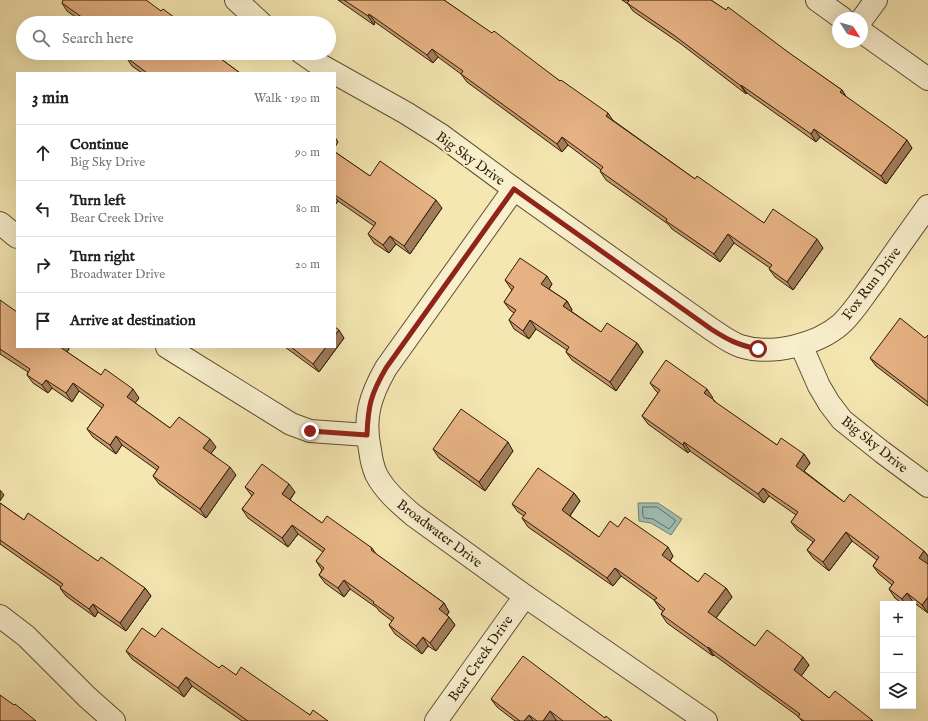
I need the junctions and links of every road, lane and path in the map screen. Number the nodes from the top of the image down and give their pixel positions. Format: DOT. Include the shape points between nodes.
graph roads {
  1 [pos="236,0"];
  2 [pos="817,0"];
  3 [pos="876,0"];
  4 [pos="834,12"];
  5 [pos="867,12"];
  6 [pos="253,16"];
  7 [pos="868,36"];
  8 [pos="314,60"];
  9 [pos="334,72"];
  10 [pos="336,73"];
  11 [pos="928,79"];
  12 [pos="514,189"];
  13 [pos="928,206"];
  14 [pos="0,223"];
  15 [pos="16,236"];
  16 [pos="801,345"];
  17 [pos="169,348"];
  18 [pos="367,435"];
  19 [pos="928,486"];
  20 [pos="525,596"];
  21 [pos="0,616"];
  22 [pos="114,721"];
  23 [pos="436,721"];
  24 [pos="706,721"];
  1 -- 6 [label="street"];
  2 -- 4 [label="street"];
  3 -- 5 [label="street"];
  7 -- 11 [label="street"];
  8 -- 9 [label="street, Big Sky Drive"];
  10 -- 12 [label="street, Big Sky Drive" via="418,121"];
  12 -- 16 [label="street, Big Sky Drive" via="726,339 740,346 758,349"];
  12 -- 18 [label="street" via="386,368 370,400"];
  13 -- 16 [label="street, Fox Run Drive" via="841,324 817,339"];
  14 -- 15 [label="street"];
  16 -- 19 [label="street, Big Sky Drive" via="819,386 842,420"];
  17 -- 18 [label="street" via="291,424 310,431"];
  18 -- 20 [label="street, Broadwater Drive" via="376,474 396,500"];
  20 -- 23 [label="street, Bear Creek Drive"];
  20 -- 24 [label="street, Broadwater Drive"];
  21 -- 22 [label="street" via="26,636"];
}
